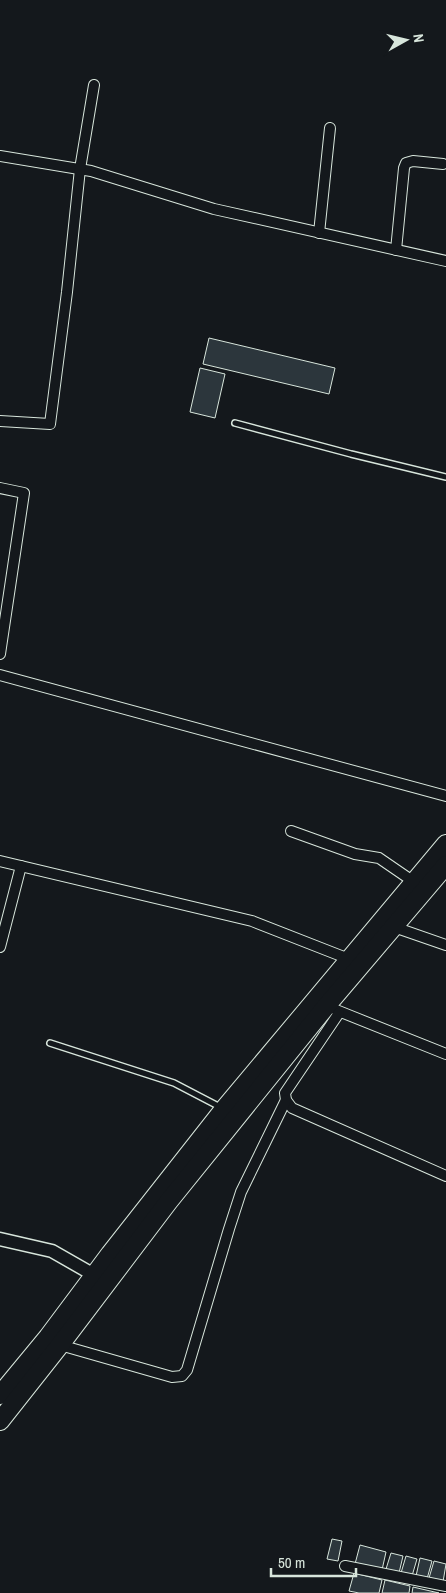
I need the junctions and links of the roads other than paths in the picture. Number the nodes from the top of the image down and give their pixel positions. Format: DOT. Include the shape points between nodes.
graph roads {
  1 [pos="94,85"];
  2 [pos="330,128"];
  3 [pos="0,156"];
  4 [pos="443,164"];
  5 [pos="80,170"];
  6 [pos="319,233"];
  7 [pos="396,250"];
  8 [pos="446,261"];
  9 [pos="0,421"];
  10 [pos="235,423"];
  11 [pos="446,477"];
  12 [pos="0,488"];
  13 [pos="0,654"];
  14 [pos="0,675"];
  15 [pos="446,796"];
  16 [pos="291,831"];
  17 [pos="446,844"];
  18 [pos="0,861"];
  19 [pos="446,864"];
  20 [pos="21,866"];
  21 [pos="414,882"];
  22 [pos="394,927"];
  23 [pos="446,945"];
  24 [pos="0,948"];
  25 [pos="349,959"];
  26 [pos="327,1005"];
  27 [pos="50,1043"];
  28 [pos="446,1054"];
  29 [pos="286,1100"];
  30 [pos="224,1109"];
  31 [pos="446,1176"];
  32 [pos="0,1239"];
  33 [pos="116,1258"];
  34 [pos="94,1275"];
  35 [pos="60,1346"];
  36 [pos="0,1395"];
  37 [pos="0,1421"];
  38 [pos="345,1566"];
  39 [pos="446,1586"];
  1 -- 5 [label="street"];
  2 -- 6 [label="street"];
  3 -- 5 [label="street"];
  4 -- 7 [label="street" via="406,163"];
  5 -- 6 [label="street" via="214,209"];
  5 -- 9 [label="street" via="50,424"];
  6 -- 7 [label="street"];
  7 -- 8 [label="street"];
  10 -- 11 [label="lane"];
  12 -- 13 [label="street" via="24,493"];
  14 -- 15 [label="street"];
  16 -- 21 [label="street" via="354,854 379,858"];
  17 -- 21 [label="highway"];
  18 -- 20 [label="street"];
  19 -- 22 [label="highway"];
  20 -- 24 [label="street"];
  20 -- 25 [label="street" via="252,921"];
  21 -- 25 [label="highway"];
  22 -- 23 [label="street"];
  22 -- 26 [label="highway"];
  25 -- 26 [label="highway"];
  26 -- 28 [label="street"];
  26 -- 29 [label="street" via="284,1092"];
  26 -- 30 [label="highway"];
  26 -- 33 [label="highway" via="169,1201"];
  27 -- 30 [label="lane" via="174,1083"];
  29 -- 31 [label="street" via="292,1108"];
  29 -- 35 [label="street" via="242,1192 187,1370 182,1376 172,1377"];
  30 -- 33 [label="highway"];
  32 -- 34 [label="street" via="52,1252"];
  33 -- 34 [label="highway"];
  33 -- 35 [label="highway"];
  34 -- 36 [label="highway"];
  35 -- 37 [label="highway"];
  38 -- 39 [label="street"];
}
